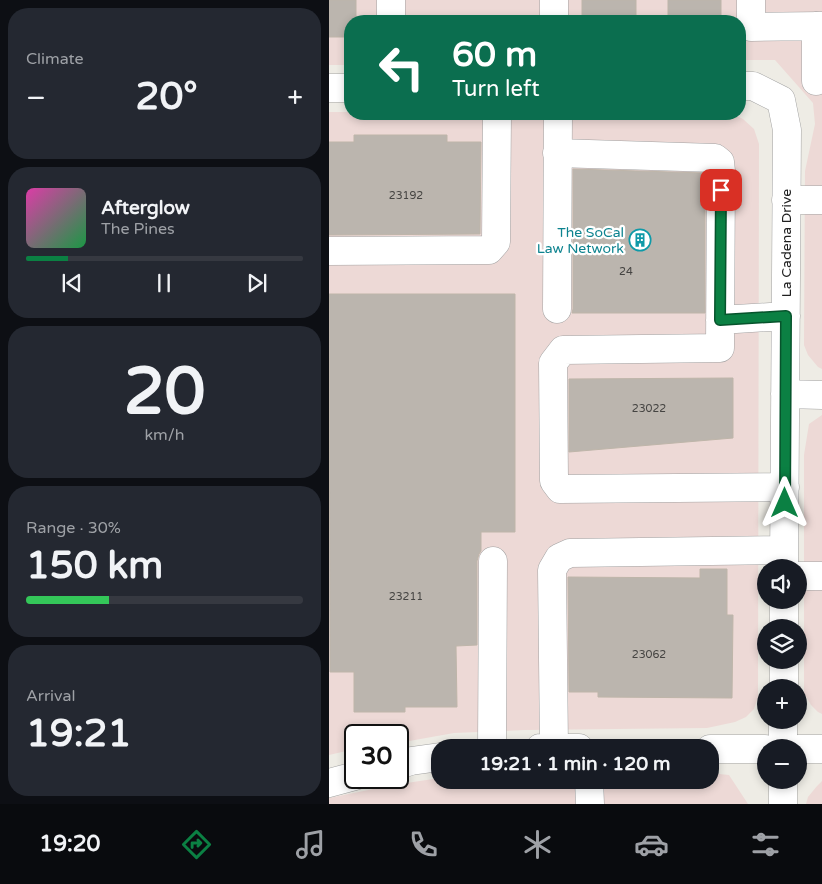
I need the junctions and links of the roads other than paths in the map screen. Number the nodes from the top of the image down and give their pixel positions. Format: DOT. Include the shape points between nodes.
graph roads {
  1 [pos="391,0"];
  2 [pos="554,0"];
  3 [pos="751,0"];
  4 [pos="391,15"];
  5 [pos="554,15"];
  6 [pos="819,26"];
  7 [pos="819,81"];
  8 [pos="746,86"];
  9 [pos="329,88"];
  10 [pos="344,88"];
  11 [pos="781,100"];
  12 [pos="497,120"];
  13 [pos="558,120"];
  14 [pos="557,153"];
  15 [pos="786,200"];
  16 [pos="822,200"];
  17 [pos="329,251"];
  18 [pos="557,309"];
  19 [pos="786,316"];
  20 [pos="720,320"];
  21 [pos="785,394"];
  22 [pos="822,395"];
  23 [pos="785,488"];
  24 [pos="784,559"];
  25 [pos="493,561"];
  26 [pos="807,576"];
  27 [pos="822,576"];
  28 [pos="492,739"];
  29 [pos="554,739"];
  30 [pos="719,749"];
  31 [pos="757,749"];
  32 [pos="807,749"];
  33 [pos="822,749"];
  34 [pos="431,758"];
  35 [pos="409,762"];
  36 [pos="344,779"];
  37 [pos="329,783"];
  38 [pos="589,789"];
  39 [pos="783,789"];
  40 [pos="590,804"];
  41 [pos="783,804"];
  1 -- 4 [label="street"];
  2 -- 5 [label="street"];
  3 -- 6 [label="street" via="751,27"];
  6 -- 7 [label="street"];
  7 -- 11 [label="street"];
  8 -- 11 [label="street" via="753,86"];
  9 -- 10 [label="street"];
  11 -- 15 [label="street, La Cadena Drive" via="787,130"];
  12 -- 17 [label="street" via="496,242 489,250"];
  13 -- 14 [label="street"];
  14 -- 18 [label="street"];
  14 -- 20 [label="street" via="715,158 720,162"];
  15 -- 16 [label="street"];
  15 -- 19 [label="street, La Cadena Drive"];
  19 -- 20 [label="street"];
  19 -- 21 [label="street, La Cadena Drive"];
  20 -- 23 [label="street" via="720,348 563,350 553,363 554,481 560,489"];
  21 -- 22 [label="street"];
  21 -- 23 [label="street, La Cadena Drive"];
  23 -- 24 [label="street, La Cadena Drive"];
  24 -- 29 [label="street" via="570,553 559,558 552,570"];
  25 -- 28 [label="street"];
  26 -- 27 [label="street"];
  30 -- 31 [label="street"];
  32 -- 33 [label="street"];
  34 -- 35 [label="street"];
  36 -- 37 [label="street"];
  38 -- 40 [label="street"];
  39 -- 41 [label="street"];
}
